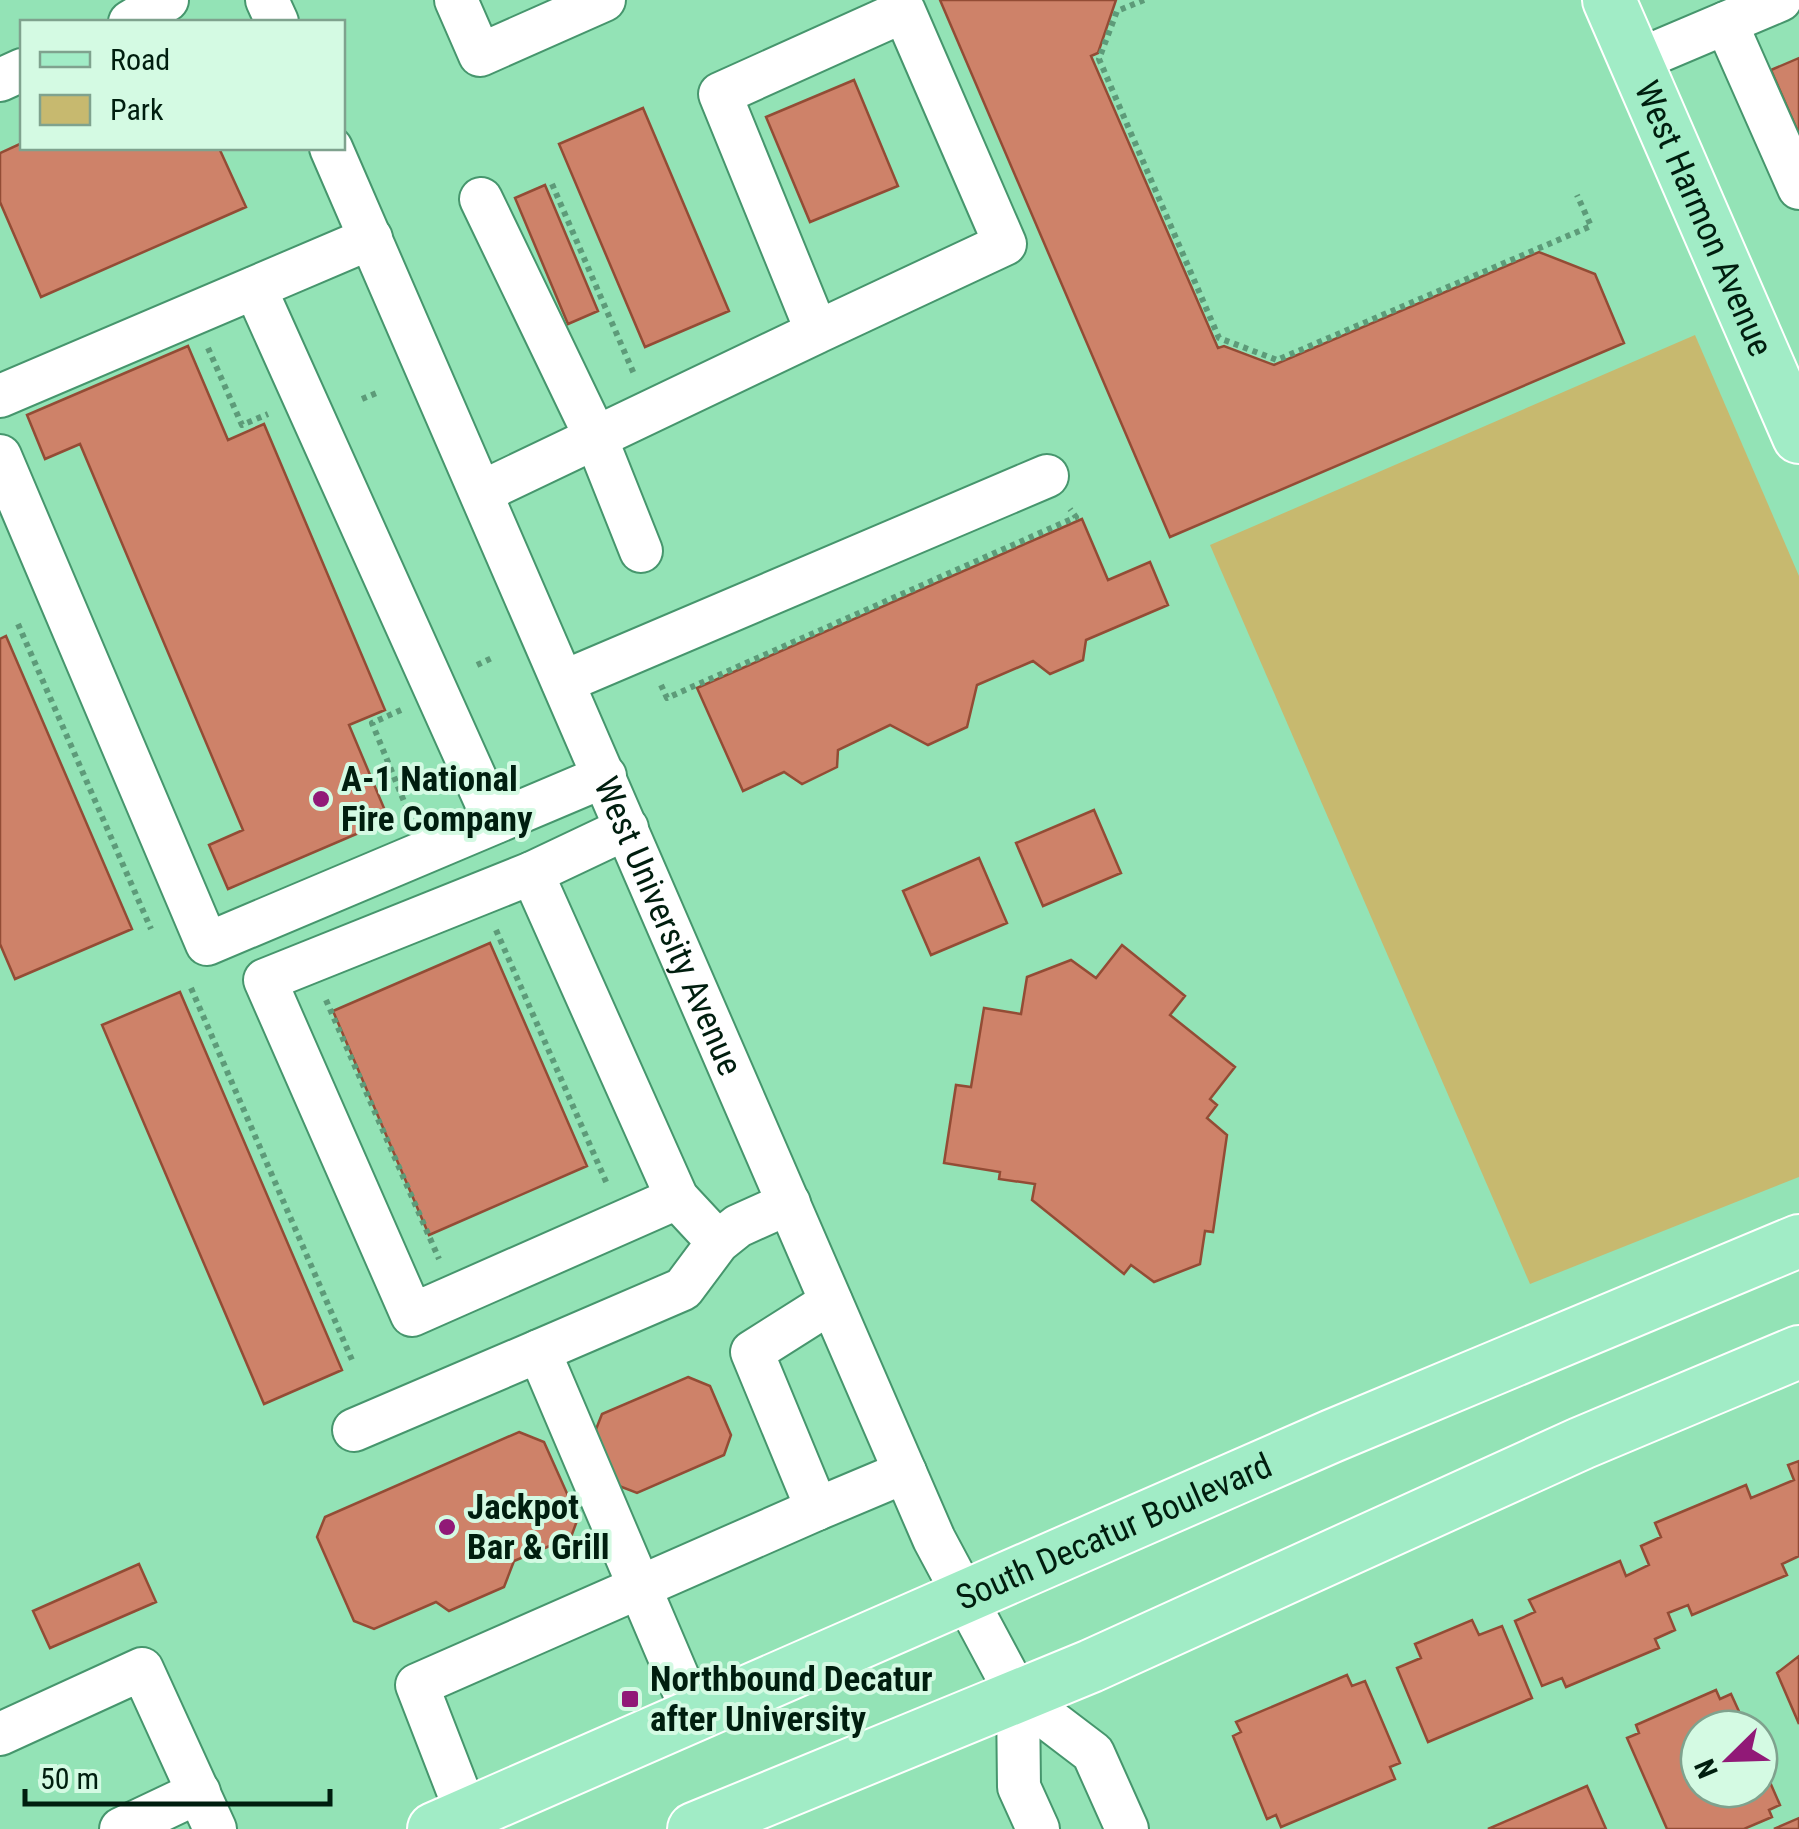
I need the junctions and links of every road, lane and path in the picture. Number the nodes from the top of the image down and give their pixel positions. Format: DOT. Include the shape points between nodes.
graph roads {
  1 [pos="456,0"];
  2 [pos="604,0"];
  3 [pos="1144,0"];
  4 [pos="1609,0"];
  5 [pos="1780,0"];
  6 [pos="1726,23"];
  7 [pos="1636,62"];
  8 [pos="332,150"];
  9 [pos="552,184"];
  10 [pos="1799,188"];
  11 [pos="1578,195"];
  12 [pos="481,199"];
  13 [pos="371,238"];
  14 [pos="255,288"];
  15 [pos="816,332"];
  16 [pos="206,343"];
  17 [pos="378,392"];
  18 [pos="0,396"];
  19 [pos="362,399"];
  20 [pos="277,410"];
  21 [pos="650,412"];
  22 [pos="596,438"];
  23 [pos="1799,438"];
  24 [pos="0,456"];
  25 [pos="1047,476"];
  26 [pos="482,492"];
  27 [pos="641,551"];
  28 [pos="18,624"];
  29 [pos="646,646"];
  30 [pos="494,658"];
  31 [pos="477,664"];
  32 [pos="564,682"];
  33 [pos="397,690"];
  34 [pos="605,776"];
  35 [pos="495,822"];
  36 [pos="627,828"];
  37 [pos="416,831"];
  38 [pos="532,873"];
  39 [pos="492,921"];
  40 [pos="151,929"];
  41 [pos="191,988"];
  42 [pos="323,992"];
  43 [pos="677,1198"];
  44 [pos="788,1204"];
  45 [pos="624,1222"];
  46 [pos="1799,1241"];
  47 [pos="718,1242"];
  48 [pos="447,1276"];
  49 [pos="832,1302"];
  50 [pos="539,1351"];
  51 [pos="1799,1352"];
  52 [pos="352,1360"];
  53 [pos="354,1430"];
  54 [pos="905,1472"];
  55 [pos="817,1509"];
  56 [pos="639,1587"];
  57 [pos="966,1597"];
  58 [pos="1018,1696"];
  59 [pos="694,1715"];
  60 [pos="0,1734"];
  61 [pos="207,1810"];
  62 [pos="451,1821"];
  63 [pos="121,1829"];
  64 [pos="694,1829"];
  65 [pos="1038,1829"];
  66 [pos="1127,1829"];
  1 -- 2 [label="street" via="480,55"];
  3 -- 11 [label="path" via="1117,11 1098,59 1219,338 1277,360 1590,226"];
  4 -- 7 [label="main road, West Harmon Avenue"];
  5 -- 6 [label="street"];
  6 -- 7 [label="street"];
  6 -- 10 [label="street"];
  7 -- 23 [label="main road, West Harmon Avenue"];
  8 -- 13 [label="street, West University Avenue"];
  9 -- 21 [label="path"];
  12 -- 22 [label="street"];
  13 -- 14 [label="street"];
  13 -- 26 [label="street, West University Avenue"];
  14 -- 18 [label="street"];
  14 -- 35 [label="street"];
  15 -- 15 [label="street" via="720,94 904,11 1005,244"];
  15 -- 21 [label="street"];
  16 -- 20 [label="path" via="242,425"];
  17 -- 19 [label="path"];
  21 -- 22 [label="street"];
  22 -- 26 [label="street"];
  22 -- 27 [label="street"];
  24 -- 35 [label="street" via="207,944"];
  25 -- 29 [label="street"];
  25 -- 29 [label="path" via="1076,517 667,698"];
  26 -- 32 [label="street, West University Avenue"];
  28 -- 40 [label="path"];
  29 -- 32 [label="street"];
  30 -- 31 [label="path"];
  32 -- 34 [label="street, West University Avenue"];
  33 -- 37 [label="path" via="404,708 372,723"];
  34 -- 35 [label="street"];
  34 -- 36 [label="street, West University Avenue"];
  36 -- 38 [label="street"];
  36 -- 44 [label="street, West University Avenue"];
  38 -- 43 [label="street"];
  38 -- 45 [label="street" via="265,980 412,1315"];
  39 -- 45 [label="path"];
  41 -- 52 [label="path"];
  42 -- 48 [label="path"];
  43 -- 45 [label="street"];
  43 -- 47 [label="street"];
  44 -- 47 [label="street"];
  44 -- 49 [label="street, West University Avenue"];
  46 -- 57 [label="main road, South Decatur Boulevard"];
  47 -- 50 [label="street" via="684,1289"];
  49 -- 54 [label="street, West University Avenue"];
  49 -- 55 [label="street" via="752,1352"];
  50 -- 53 [label="street"];
  50 -- 56 [label="street"];
  51 -- 58 [label="main road"];
  54 -- 55 [label="street"];
  54 -- 57 [label="street, West University Avenue"];
  55 -- 56 [label="street"];
  56 -- 59 [label="street"];
  56 -- 62 [label="street" via="417,1685"];
  57 -- 58 [label="street, West University Avenue"];
  57 -- 59 [label="main road, South Decatur Boulevard"];
  58 -- 64 [label="main road"];
  58 -- 65 [label="street" via="1019,1787"];
  58 -- 66 [label="street" via="1093,1752"];
  59 -- 62 [label="main road, South Decatur Boulevard"];
  60 -- 61 [label="street" via="142,1668"];
  61 -- 63 [label="street"];
}
